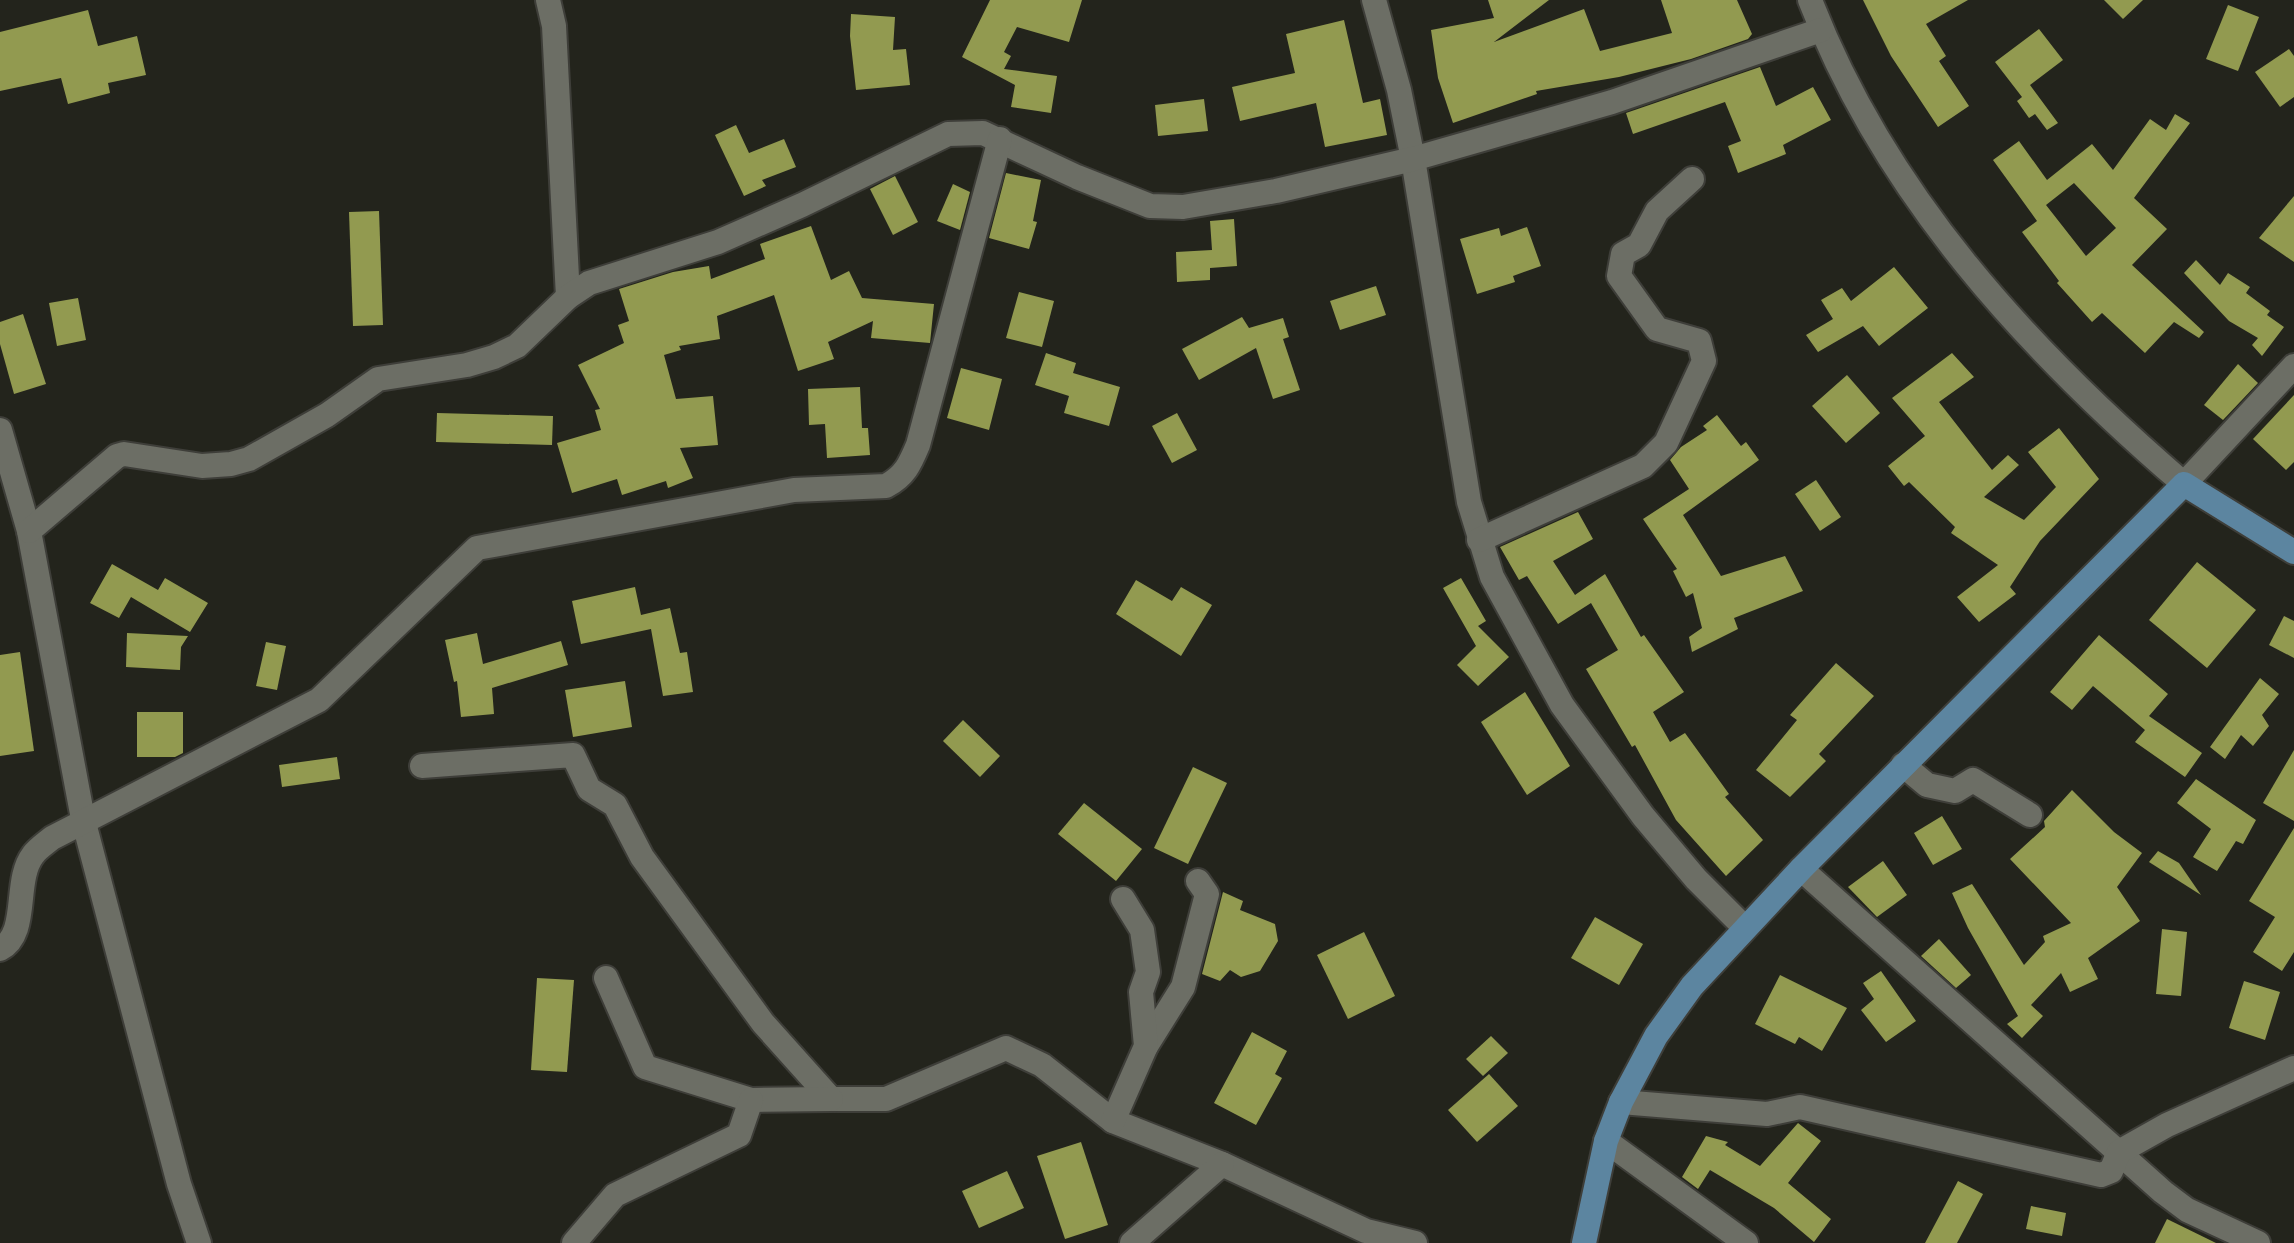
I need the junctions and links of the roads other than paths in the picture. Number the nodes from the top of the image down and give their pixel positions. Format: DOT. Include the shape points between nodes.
graph roads {
  1 [pos="548,0"];
  2 [pos="1374,0"];
  3 [pos="1810,0"];
  4 [pos="1821,30"];
  5 [pos="1000,139"];
  6 [pos="1413,159"];
  7 [pos="1692,179"];
  8 [pos="568,297"];
  9 [pos="2294,366"];
  10 [pos="0,430"];
  11 [pos="2184,484"];
  12 [pos="29,531"];
  13 [pos="1479,540"];
  14 [pos="2294,552"];
  15 [pos="1903,765"];
  16 [pos="422,766"];
  17 [pos="2030,815"];
  18 [pos="83,819"];
  19 [pos="1801,869"];
  20 [pos="1198,881"];
  21 [pos="1123,899"];
  22 [pos="1745,928"];
  23 [pos="0,949"];
  24 [pos="606,978"];
  25 [pos="1146,1046"];
  26 [pos="2294,1068"];
  27 [pos="831,1099"];
  28 [pos="751,1100"];
  29 [pos="1621,1102"];
  30 [pos="1113,1121"];
  31 [pos="1606,1141"];
  32 [pos="2119,1152"];
  33 [pos="1222,1164"];
  34 [pos="199,1243"];
  35 [pos="574,1243"];
  36 [pos="1132,1243"];
  37 [pos="1415,1243"];
  38 [pos="1584,1243"];
  39 [pos="1746,1243"];
  40 [pos="2258,1243"];
  1 -- 8 [label="street" via="554,26"];
  2 -- 6 [label="street"];
  3 -- 4 [label="street"];
  4 -- 6 [label="street" via="1612,102"];
  4 -- 11 [label="street" via="1888,155 1952,249 2104,415"];
  5 -- 6 [label="street" via="1077,177 1164,208 1276,191"];
  5 -- 8 [label="street" via="966,130 948,134 718,242 589,283"];
  5 -- 18 [label="street" via="918,445 899,479 886,486 794,490 477,548 319,700"];
  6 -- 13 [label="street" via="1442,350"];
  7 -- 13 [label="street" via="1657,211 1639,245 1623,254 1619,276 1657,329 1699,341 1704,361 1666,443 1643,466"];
  8 -- 12 [label="street" via="517,346 467,365 378,379 249,459 202,466 117,456"];
  9 -- 11 [label="street"];
  10 -- 12 [label="street"];
  11 -- 14 [label="main road"];
  11 -- 15 [label="main road"];
  12 -- 18 [label="street"];
  13 -- 22 [label="street" via="1492,577 1562,705 1643,816"];
  15 -- 17 [label="street" via="1927,785 1955,791 1973,780"];
  15 -- 19 [label="main road"];
  16 -- 27 [label="street" via="573,755 589,789 615,805 642,857 763,1023"];
  18 -- 23 [label="street" via="32,856 16,929"];
  18 -- 34 [label="street"];
  19 -- 22 [label="main road"];
  19 -- 32 [label="street"];
  20 -- 25 [label="street" via="1207,894 1183,987"];
  21 -- 25 [label="street" via="1142,930 1148,972 1141,992"];
  22 -- 29 [label="main road" via="1692,986 1656,1036"];
  24 -- 28 [label="street" via="645,1067"];
  25 -- 30 [label="street"];
  26 -- 32 [label="street"];
  27 -- 28 [label="street"];
  27 -- 30 [label="street" via="886,1099 1006,1048 1042,1065"];
  28 -- 35 [label="street" via="739,1135 615,1195"];
  29 -- 31 [label="main road"];
  29 -- 32 [label="street" via="1767,1114 1800,1107 2101,1175 2111,1171"];
  30 -- 33 [label="street"];
  31 -- 38 [label="main road"];
  31 -- 39 [label="street"];
  32 -- 40 [label="street" via="2187,1210"];
  33 -- 36 [label="street"];
  33 -- 37 [label="street" via="1366,1231"];
}
